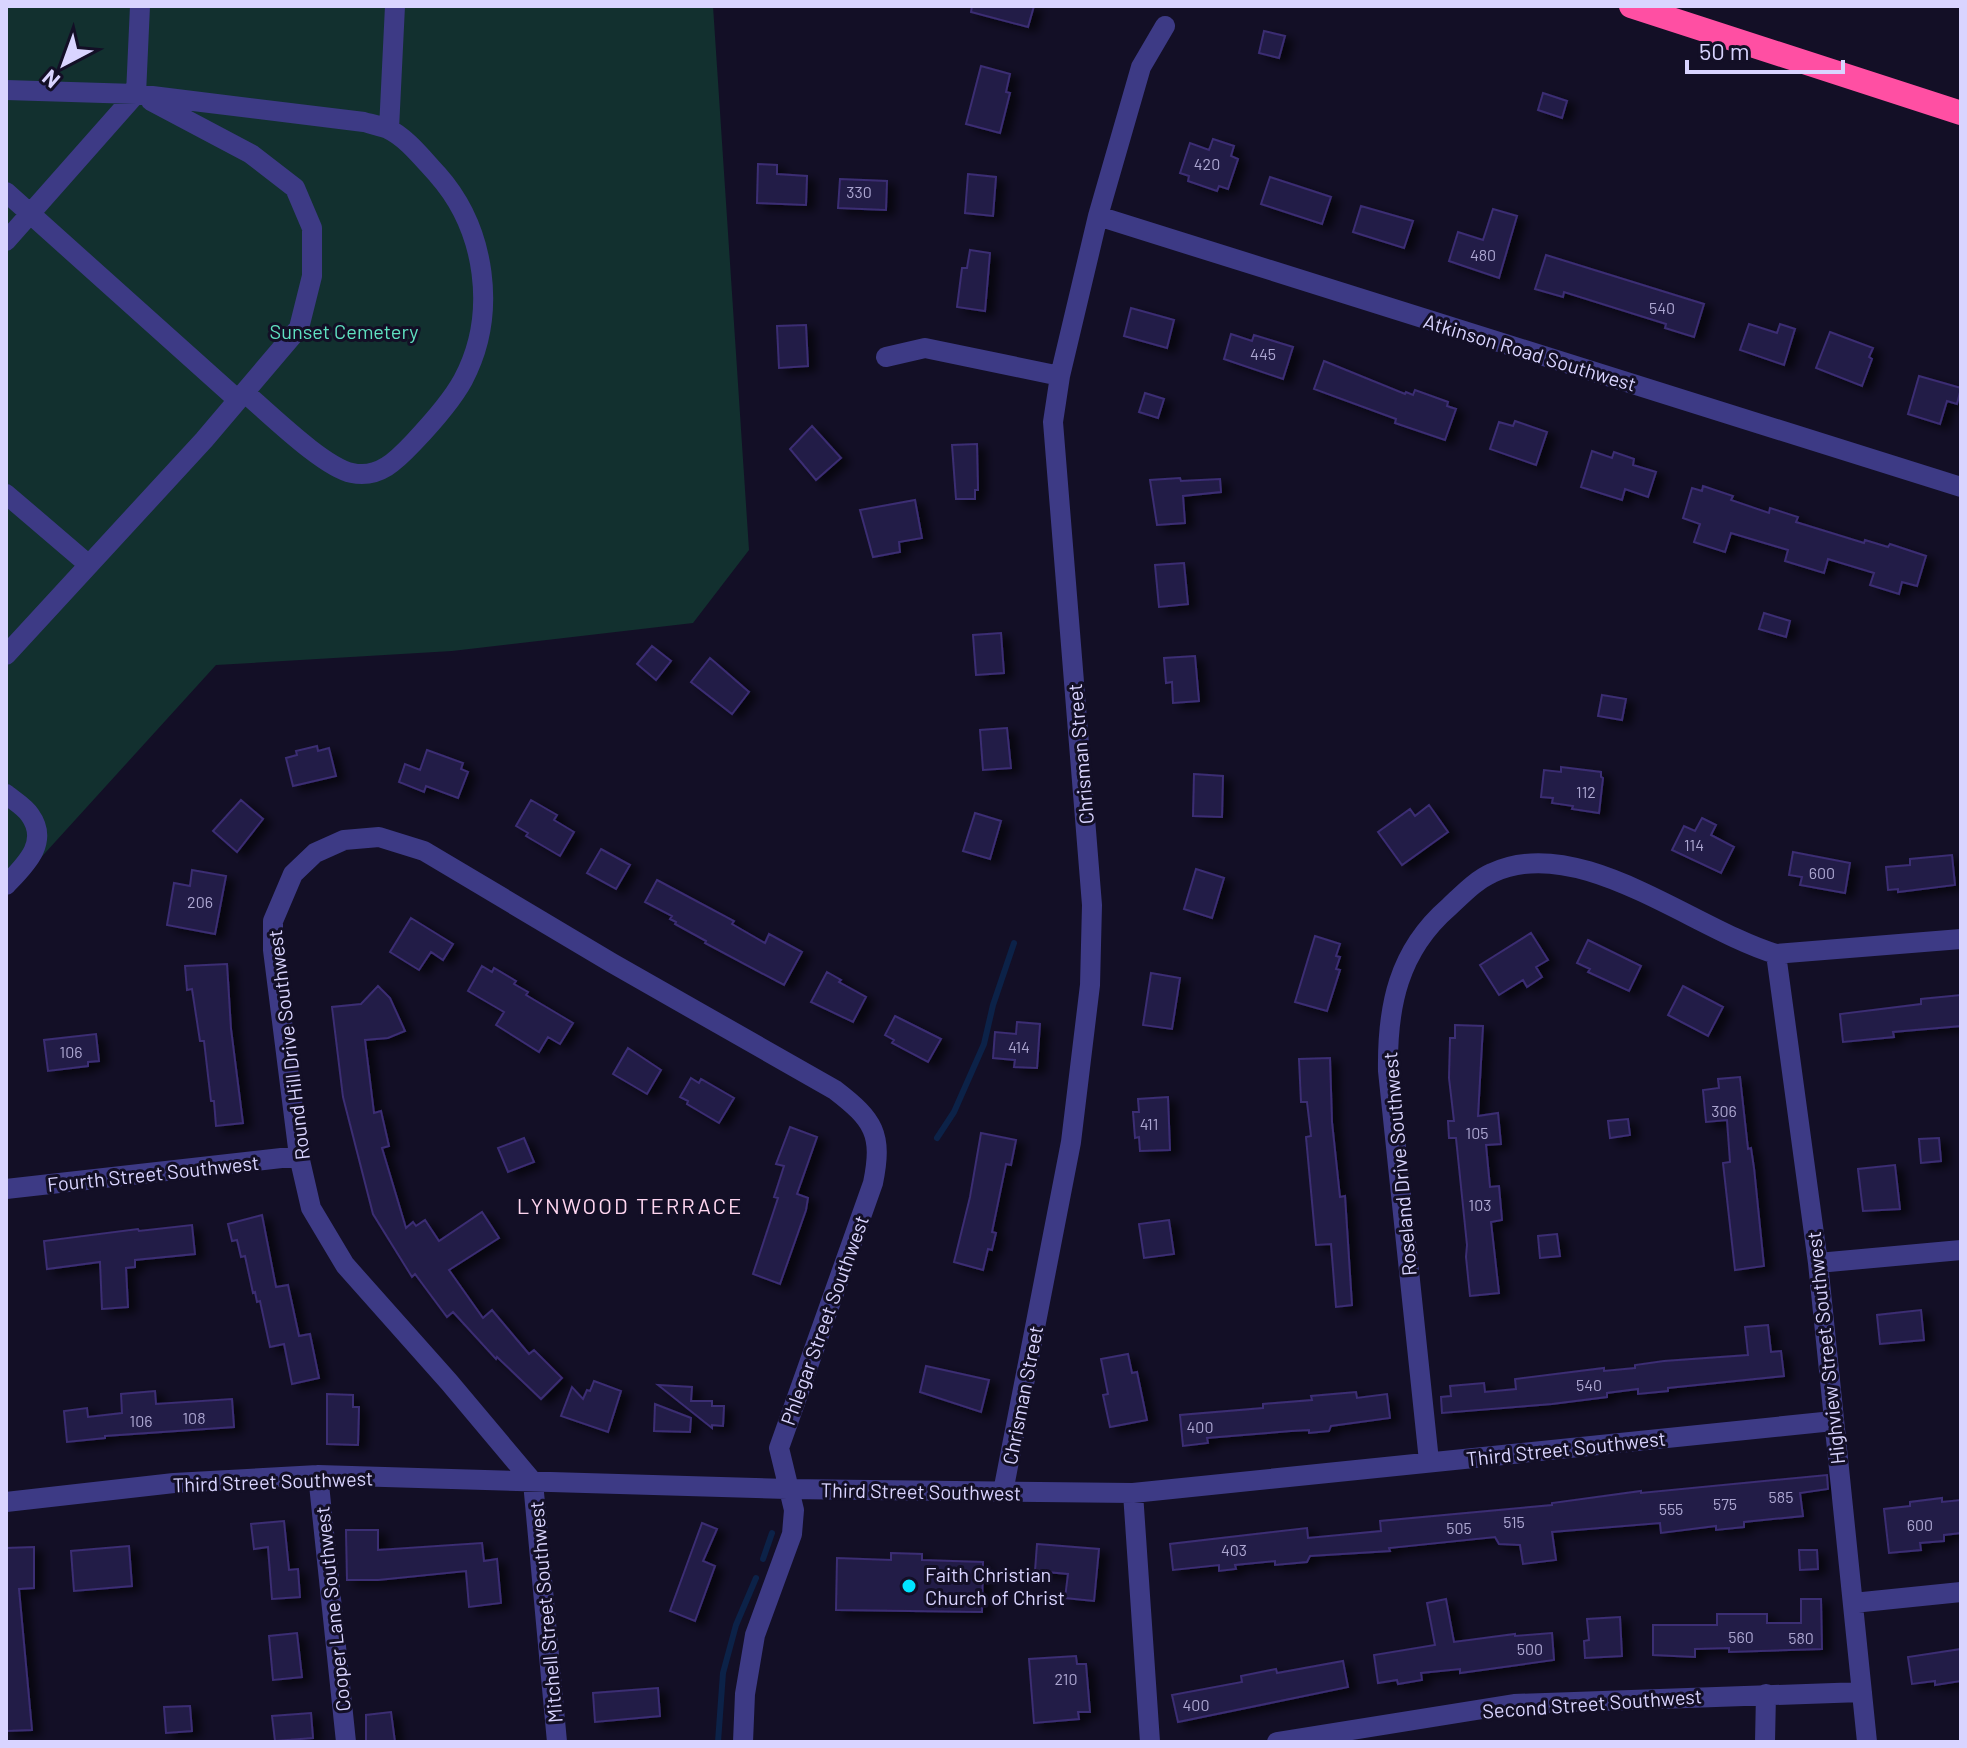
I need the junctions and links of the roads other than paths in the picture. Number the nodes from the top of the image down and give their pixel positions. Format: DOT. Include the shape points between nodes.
graph roads {
  1 [pos="140,6"];
  2 [pos="395,6"];
  3 [pos="1631,6"];
  4 [pos="1165,26"];
  5 [pos="6,90"];
  6 [pos="136,94"];
  7 [pos="1961,113"];
  8 [pos="389,129"];
  9 [pos="6,192"];
  10 [pos="30,214"];
  11 [pos="1098,216"];
  12 [pos="6,241"];
  13 [pos="886,357"];
  14 [pos="1060,376"];
  15 [pos="242,396"];
  16 [pos="1961,487"];
  17 [pos="6,494"];
  18 [pos="89,565"];
  19 [pos="6,655"];
  20 [pos="6,794"];
  21 [pos="6,885"];
  22 [pos="1961,939"];
  23 [pos="1776,954"];
  24 [pos="874,1131"];
  25 [pos="299,1156"];
  26 [pos="6,1189"];
  27 [pos="1961,1250"];
  28 [pos="1818,1263"];
  29 [pos="1833,1421"];
  30 [pos="1429,1461"];
  31 [pos="318,1475"];
  32 [pos="533,1482"];
  33 [pos="787,1489"];
  34 [pos="1003,1492"];
  35 [pos="1133,1493"];
  36 [pos="6,1502"];
  37 [pos="1961,1592"];
  38 [pos="1853,1603"];
  39 [pos="1862,1692"];
  40 [pos="1766,1694"];
  41 [pos="346,1742"];
  42 [pos="557,1742"];
  43 [pos="743,1742"];
  44 [pos="1150,1742"];
  45 [pos="1278,1742"];
  46 [pos="1765,1742"];
  47 [pos="1867,1742"];
  1 -- 6 [label="street"];
  2 -- 8 [label="street"];
  3 -- 7 [label="highway"];
  4 -- 11 [label="street, Chrisman Street" via="1141,67"];
  5 -- 6 [label="street"];
  6 -- 8 [label="street"];
  6 -- 10 [label="street"];
  6 -- 15 [label="street" via="251,154 284,179 295,188 312,228 312,276 299,328"];
  8 -- 15 [label="street" via="447,185 472,232 485,283 476,349 463,380 394,463 374,473 352,473 330,464"];
  9 -- 10 [label="street"];
  10 -- 12 [label="street"];
  10 -- 15 [label="street"];
  11 -- 14 [label="street, Chrisman Street"];
  11 -- 16 [label="street, Atkinson Road Southwest"];
  13 -- 14 [label="street" via="925,348"];
  14 -- 34 [label="street, Chrisman Street" via="1053,422 1092,905 1090,985 1071,1142"];
  15 -- 18 [label="street"];
  17 -- 18 [label="street"];
  18 -- 19 [label="street"];
  20 -- 21 [label="street" via="31,815 37,836 34,854"];
  22 -- 23 [label="street"];
  23 -- 28 [label="street, Highview Street Southwest"];
  23 -- 30 [label="street, Roseland Drive Southwest" via="1746,945 1605,875 1561,864 1523,864 1491,873 1420,937 1398,978 1388,1029 1388,1071"];
  24 -- 25 [label="street, Round Hill Drive Southwest" via="860,1109 835,1090 424,851 379,837 344,840 315,853 293,874 273,921"];
  24 -- 33 [label="street, Phlegar Street Southwest" via="879,1156 873,1183 779,1448"];
  25 -- 26 [label="street, Fourth Street Southwest"];
  25 -- 32 [label="street, Round Hill Drive Southwest" via="311,1208 345,1265"];
  27 -- 28 [label="street"];
  28 -- 29 [label="street, Highview Street Southwest"];
  29 -- 30 [label="street, Third Street Southwest"];
  29 -- 38 [label="street, Highview Street Southwest"];
  30 -- 35 [label="street, Third Street Southwest"];
  31 -- 32 [label="street, Third Street Southwest"];
  31 -- 36 [label="street, Third Street Southwest" via="174,1483"];
  31 -- 41 [label="street, Cooper Lane Southwest"];
  32 -- 33 [label="street, Third Street Southwest"];
  32 -- 42 [label="street, Mitchell Street Southwest"];
  33 -- 34 [label="street, Third Street Southwest"];
  33 -- 43 [label="street, Phlegar Street Southwest" via="794,1510 792,1534 755,1635"];
  34 -- 35 [label="street, Third Street Southwest"];
  35 -- 44 [label="street"];
  37 -- 38 [label="street"];
  38 -- 39 [label="street, Highview Street Southwest"];
  39 -- 40 [label="street, Second Street Southwest"];
  39 -- 47 [label="street, Highview Street Southwest"];
  40 -- 45 [label="street, Second Street Southwest" via="1514,1704"];
  40 -- 46 [label="street"];
}
